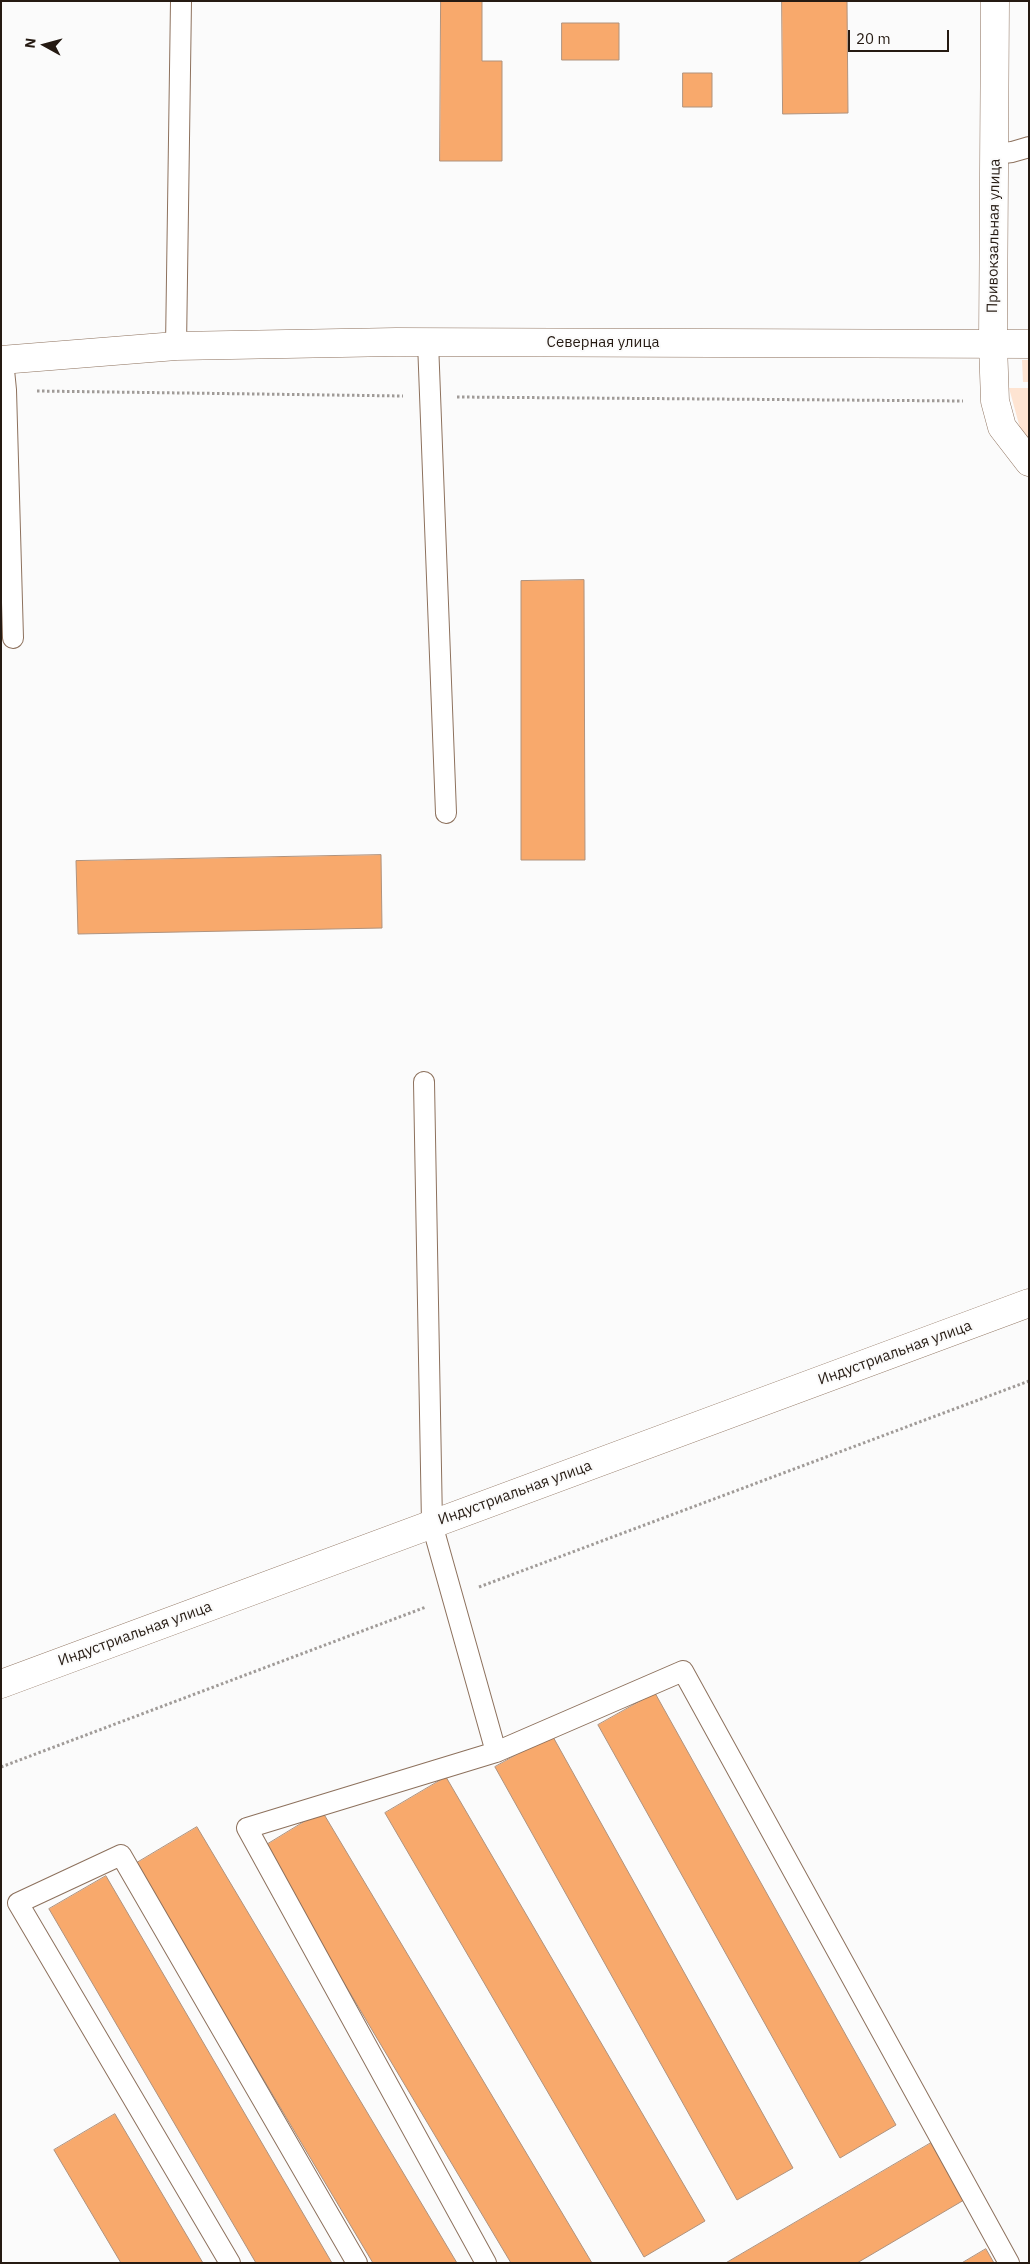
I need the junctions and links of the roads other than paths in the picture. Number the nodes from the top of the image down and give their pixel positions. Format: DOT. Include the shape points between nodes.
graph roads {
  1 [pos="181,1"];
  2 [pos="995,1"];
  3 [pos="1029,147"];
  4 [pos="995,154"];
  5 [pos="428,342"];
  6 [pos="993,344"];
  7 [pos="1029,344"];
  8 [pos="176,346"];
  9 [pos="2,360"];
  10 [pos="1029,462"];
  11 [pos="13,638"];
  12 [pos="446,813"];
  13 [pos="424,1082"];
  14 [pos="1029,1303"];
  15 [pos="432,1524"];
  16 [pos="1,1684"];
  17 [pos="496,1752"];
  18 [pos="230,2263"];
  19 [pos="357,2263"];
  20 [pos="486,2263"];
  21 [pos="1009,2263"];
  1 -- 8 [label="lane"];
  2 -- 4 [label="street, Привокзальная улица"];
  3 -- 4 [label="lane"];
  4 -- 6 [label="street, Привокзальная улица"];
  5 -- 6 [label="street, Северная улица"];
  5 -- 8 [label="street, Северная улица"];
  5 -- 12 [label="lane"];
  6 -- 7 [label="street, Северная улица"];
  6 -- 10 [label="street, Привокзальная улица" via="995,401 1002,427"];
  8 -- 9 [label="street, Северная улица"];
  9 -- 11 [label="lane" via="6,390"];
  13 -- 15 [label="lane"];
  14 -- 15 [label="street, Индустриальная улица"];
  15 -- 16 [label="street, Индустриальная улица"];
  15 -- 17 [label="lane"];
  17 -- 20 [label="lane" via="247,1828"];
  17 -- 21 [label="lane" via="683,1671"];
  18 -- 19 [label="lane" via="18,1902 121,1854"];
}
